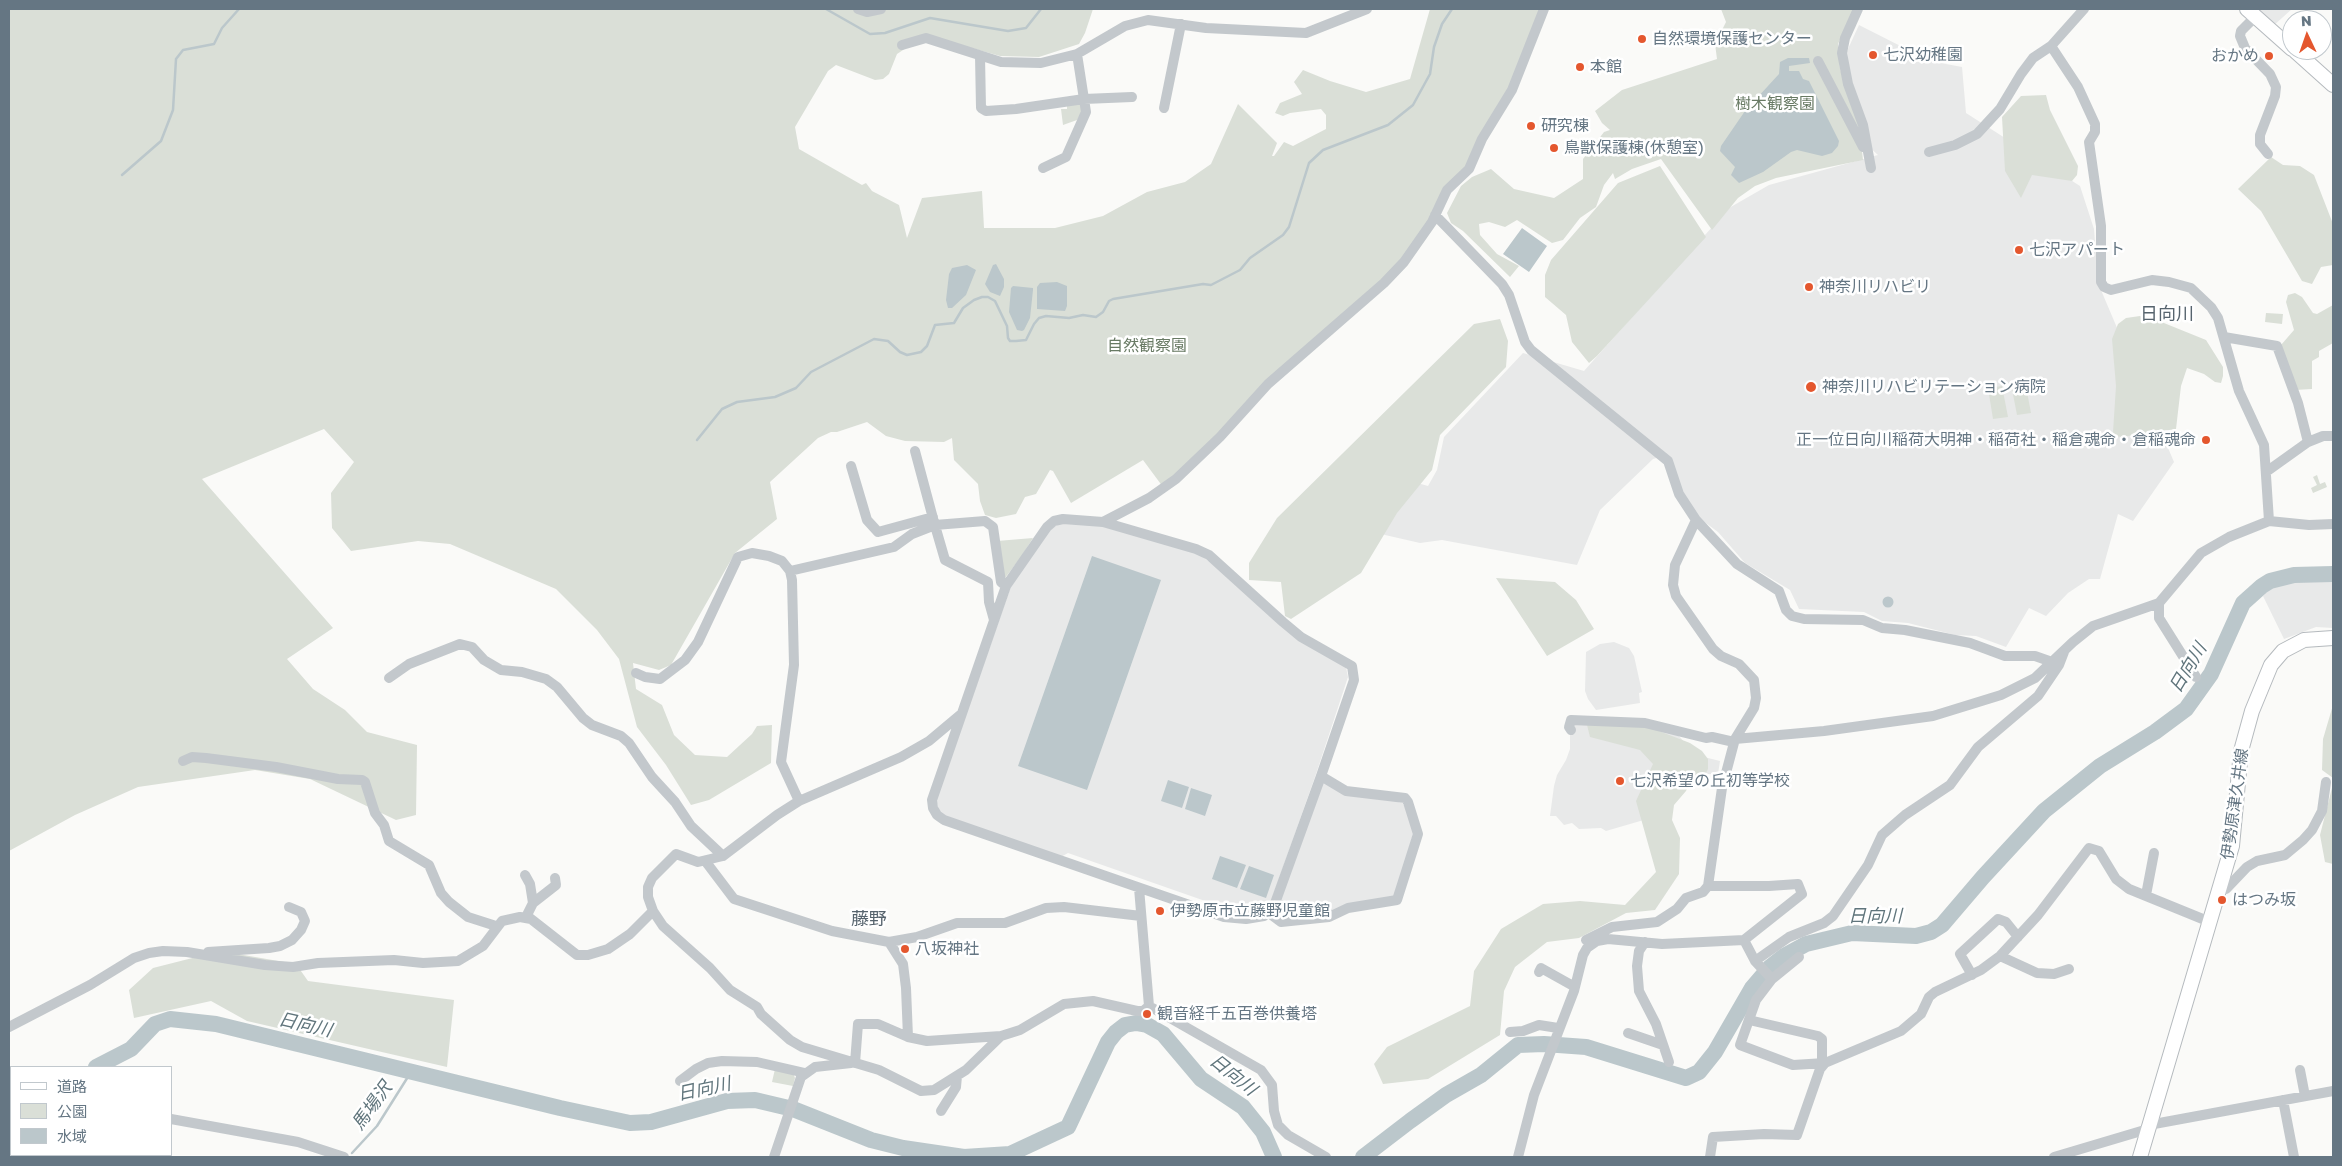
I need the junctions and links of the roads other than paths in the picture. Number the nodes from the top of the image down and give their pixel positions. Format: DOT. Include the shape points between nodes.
graph roads {
  1 [pos="858,9"];
  2 [pos="880,9"];
  3 [pos="1367,9"];
  4 [pos="1544,9"];
  5 [pos="1858,9"];
  6 [pos="2084,9"];
  7 [pos="2251,13"];
  8 [pos="1181,24"];
  9 [pos="2282,40"];
  10 [pos="902,45"];
  11 [pos="2051,46"];
  12 [pos="1077,54"];
  13 [pos="980,56"];
  14 [pos="2306,60"];
  15 [pos="1818,62"];
  16 [pos="2332,83"];
  17 [pos="1132,97"];
  18 [pos="1084,99"];
  19 [pos="1164,108"];
  20 [pos="1929,152"];
  21 [pos="2268,154"];
  22 [pos="1867,155"];
  23 [pos="1043,168"];
  24 [pos="1871,168"];
  25 [pos="1435,215"];
  26 [pos="2224,337"];
  27 [pos="2333,436"];
  28 [pos="2308,442"];
  29 [pos="914,451"];
  30 [pos="851,466"];
  31 [pos="2266,472"];
  32 [pos="1696,520"];
  33 [pos="2269,520"];
  34 [pos="1103,522"];
  35 [pos="935,523"];
  36 [pos="2333,524"];
  37 [pos="790,571"];
  38 [pos="1006,586"];
  39 [pos="2159,602"];
  40 [pos="994,620"];
  41 [pos="2333,638"];
  42 [pos="2064,650"];
  43 [pos="2052,662"];
  44 [pos="636,673"];
  45 [pos="2196,677"];
  46 [pos="389,678"];
  47 [pos="960,714"];
  48 [pos="1571,730"];
  49 [pos="1734,741"];
  50 [pos="183,761"];
  51 [pos="1321,776"];
  52 [pos="2326,782"];
  53 [pos="799,802"];
  54 [pos="723,856"];
  55 [pos="2150,858"];
  56 [pos="706,862"];
  57 [pos="524,874"];
  58 [pos="555,878"];
  59 [pos="1708,886"];
  60 [pos="1139,888"];
  61 [pos="2218,891"];
  62 [pos="2146,895"];
  63 [pos="533,903"];
  64 [pos="289,907"];
  65 [pos="653,910"];
  66 [pos="1269,913"];
  67 [pos="1141,916"];
  68 [pos="526,917"];
  69 [pos="2210,922"];
  70 [pos="496,926"];
  71 [pos="2018,937"];
  72 [pos="1744,940"];
  73 [pos="889,942"];
  74 [pos="1645,942"];
  75 [pos="199,954"];
  76 [pos="1583,955"];
  77 [pos="2000,956"];
  78 [pos="1799,957"];
  79 [pos="1757,962"];
  80 [pos="2069,969"];
  81 [pos="1538,972"];
  82 [pos="1972,975"];
  83 [pos="1771,978"];
  84 [pos="1575,987"];
  85 [pos="1149,1006"];
  86 [pos="1749,1020"];
  87 [pos="9,1027"];
  88 [pos="1510,1032"];
  89 [pos="1556,1033"];
  90 [pos="1628,1033"];
  91 [pos="1002,1036"];
  92 [pos="908,1037"];
  93 [pos="1663,1045"];
  94 [pos="1669,1062"];
  95 [pos="853,1063"];
  96 [pos="1824,1063"];
  97 [pos="2300,1070"];
  98 [pos="804,1073"];
  99 [pos="957,1076"];
  100 [pos="680,1081"];
  101 [pos="2333,1091"];
  102 [pos="2305,1096"];
  103 [pos="2283,1100"];
  104 [pos="941,1111"];
  105 [pos="172,1119"];
  106 [pos="1711,1126"];
  107 [pos="2148,1128"];
  108 [pos="1713,1137"];
  109 [pos="344,1157"];
  110 [pos="774,1157"];
  111 [pos="1326,1157"];
  112 [pos="1518,1157"];
  113 [pos="1710,1157"];
  114 [pos="2054,1157"];
  115 [pos="2140,1157"];
  116 [pos="2294,1157"];
  1 -- 2 [label="street" via="867,12"];
  3 -- 8 [label="street" via="1306,33"];
  4 -- 25 [label="street" via="1512,90 1469,169 1447,190"];
  5 -- 22 [label="street" via="1842,53 1848,84 1863,125"];
  6 -- 11 [label="street"];
  7 -- 9 [label="main road"];
  7 -- 21 [label="street" via="2240,36 2245,48 2270,74 2276,87 2260,134 2260,144"];
  8 -- 12 [label="street" via="1148,20 1125,26"];
  8 -- 19 [label="street"];
  10 -- 13 [label="street" via="926,38"];
  11 -- 20 [label="street" via="2034,58 2000,109 1977,134 1963,142"];
  11 -- 26 [label="street" via="2078,87 2095,124 2095,132 2089,142 2101,226 2101,282 2111,290 2152,280 2191,288 2211,307"];
  12 -- 13 [label="street" via="1040,63 1001,62"];
  12 -- 18 [label="street"];
  13 -- 18 [label="street" via="981,108 986,111"];
  14 -- 16 [label="main road"];
  15 -- 22 [label="street"];
  17 -- 18 [label="street"];
  18 -- 23 [label="street" via="1086,112 1066,157"];
  22 -- 24 [label="street"];
  25 -- 32 [label="street" via="1502,284 1531,350 1668,461 1679,494"];
  25 -- 34 [label="street" via="1404,262 1384,283 1268,384 1220,437 1176,478 1149,498"];
  26 -- 28 [label="street" via="2277,346"];
  26 -- 31 [label="street" via="2239,391 2264,445"];
  27 -- 28 [label="street"];
  28 -- 31 [label="street"];
  29 -- 35 [label="street"];
  30 -- 35 [label="street" via="867,520 878,532"];
  31 -- 33 [label="street"];
  32 -- 43 [label="street" via="1738,564 1779,591 1786,610 1792,616 1863,620 1882,628 1970,643 2005,656 2035,656"];
  32 -- 49 [label="street" via="1675,565 1673,585 1676,596 1713,649 1740,664 1754,680 1754,708"];
  33 -- 36 [label="street"];
  33 -- 39 [label="street" via="2201,553"];
  34 -- 38 [label="street" via="1064,518 1054,521"];
  34 -- 51 [label="street" via="1209,555 1282,622 1352,666 1354,680"];
  35 -- 40 [label="street" via="938,556 988,582"];
  37 -- 38 [label="street" via="894,547 912,534 935,525 985,521 993,527 1001,582"];
  37 -- 44 [label="street" via="782,561 769,556 752,553 738,557 698,642 685,660 660,679"];
  37 -- 53 [label="street" via="794,665 781,762"];
  38 -- 40 [label="street"];
  39 -- 42 [label="street" via="2094,626"];
  39 -- 45 [label="street" via="2159,618"];
  40 -- 47 [label="street"];
  41 -- 61 [label="main road, 伊勢原津久井線" via="2304,640 2292,645 2277,657 2266,674 2241,751 2232,846"];
  42 -- 43 [label="street"];
  42 -- 79 [label="street" via="2059,666 2038,696 1978,747 1950,785 1882,835 1868,865 1833,916 1789,937"];
  43 -- 49 [label="street" via="2035,678 2016,689 1962,709 1933,716"];
  46 -- 54 [label="street" via="409,664 460,644 472,646 484,660 501,670 546,679 592,725 630,742 652,777 691,826"];
  47 -- 53 [label="street" via="929,741 901,757"];
  47 -- 60 [label="street" via="932,800 937,815"];
  48 -- 49 [label="street" via="1571,720 1645,723 1706,738"];
  49 -- 59 [label="street" via="1722,788"];
  50 -- 70 [label="street" via="192,757 206,758 362,780 389,841 429,865 441,893 449,902 468,917"];
  51 -- 66 [label="street"];
  51 -- 66 [label="street" via="1346,791 1405,798 1408,802 1418,834 1397,900 1348,908 1329,917 1281,922"];
  52 -- 61 [label="street" via="2322,811 2303,840 2285,855 2257,861 2247,867 2226,889"];
  53 -- 54 [label="street"];
  54 -- 56 [label="street"];
  55 -- 62 [label="street"];
  56 -- 65 [label="street" via="676,854 652,878 648,887"];
  56 -- 73 [label="street" via="734,900 832,931"];
  57 -- 63 [label="street" via="530,884"];
  58 -- 63 [label="street" via="556,885"];
  59 -- 72 [label="street" via="1798,884 1802,894"];
  59 -- 76 [label="street" via="1703,892 1686,898 1657,922 1612,927 1588,938"];
  60 -- 66 [label="street" via="1231,919 1258,918"];
  60 -- 67 [label="street"];
  61 -- 69 [label="main road, 伊勢原津久井線"];
  62 -- 69 [label="street"];
  62 -- 71 [label="street" via="2129,890 2116,879 2099,851 2089,848"];
  63 -- 68 [label="street"];
  64 -- 75 [label="street" via="301,912 305,921 292,940 269,948"];
  65 -- 68 [label="street" via="630,934 608,949 588,955 577,955"];
  65 -- 95 [label="street" via="663,926 730,990 757,1007 790,1040"];
  67 -- 73 [label="street" via="1064,907 1046,908 1005,922 957,923 917,937"];
  67 -- 85 [label="street"];
  68 -- 70 [label="street" via="515,917"];
  69 -- 107 [label="main road, 伊勢原津久井線"];
  70 -- 75 [label="street" via="483,946 458,961 423,963 394,960 293,967"];
  71 -- 77 [label="street"];
  71 -- 82 [label="street" via="2006,922 1998,919 1960,954"];
  72 -- 74 [label="street"];
  72 -- 79 [label="street"];
  73 -- 92 [label="street" via="902,964"];
  74 -- 76 [label="street" via="1602,940 1592,944"];
  74 -- 93 [label="street" via="1636,966 1639,991"];
  75 -- 87 [label="street" via="162,950 142,956"];
  76 -- 84 [label="street"];
  77 -- 80 [label="street" via="2037,973 2054,974"];
  77 -- 82 [label="street"];
  78 -- 83 [label="street"];
  79 -- 83 [label="street"];
  81 -- 84 [label="street" via="1540,968"];
  82 -- 96 [label="street" via="1935,992 1921,1014 1902,1031"];
  83 -- 86 [label="street" via="1756,1000"];
  84 -- 89 [label="street"];
  85 -- 91 [label="street" via="1137,1011 1093,1001 1070,1002 1020,1030"];
  85 -- 111 [label="street" via="1262,1070 1272,1085 1278,1124 1288,1135"];
  86 -- 96 [label="street" via="1818,1036 1822,1039"];
  86 -- 96 [label="street" via="1740,1045 1793,1065"];
  88 -- 89 [label="street" via="1539,1025"];
  89 -- 112 [label="street" via="1534,1095"];
  90 -- 93 [label="street"];
  91 -- 92 [label="street" via="927,1041"];
  91 -- 99 [label="street"];
  92 -- 95 [label="street" via="878,1024 858,1024"];
  93 -- 94 [label="street"];
  95 -- 98 [label="street" via="819,1066"];
  95 -- 99 [label="street" via="879,1070 927,1092"];
  96 -- 108 [label="street" via="1797,1135"];
  97 -- 102 [label="street"];
  98 -- 100 [label="street" via="757,1062 722,1061 708,1063"];
  98 -- 110 [label="street"];
  99 -- 104 [label="street" via="956,1087"];
  101 -- 102 [label="street"];
  102 -- 103 [label="street"];
  103 -- 107 [label="street" via="2154,1124"];
  103 -- 116 [label="street"];
  105 -- 109 [label="street" via="298,1142"];
  106 -- 108 [label="street"];
  107 -- 114 [label="street"];
  107 -- 115 [label="main road, 伊勢原津久井線"];
  108 -- 113 [label="street"];
}
